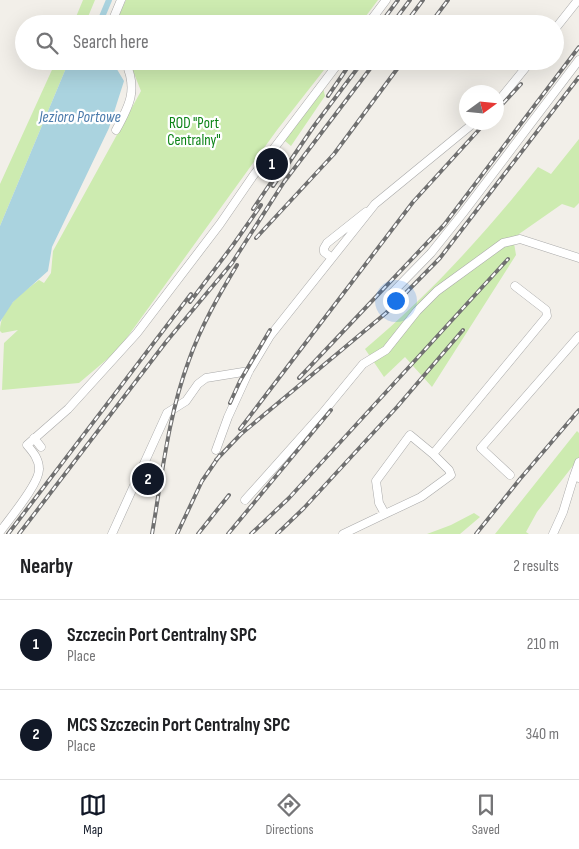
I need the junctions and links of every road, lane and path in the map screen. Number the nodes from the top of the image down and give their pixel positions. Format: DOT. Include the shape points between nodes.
graph roads {
  1 [pos="121,0"];
  2 [pos="386,0"];
  3 [pos="578,0"];
  4 [pos="115,15"];
  5 [pos="375,15"];
  6 [pos="564,18"];
  7 [pos="579,60"];
  8 [pos="129,70"];
  9 [pos="333,70"];
  10 [pos="524,70"];
  11 [pos="504,94"];
  12 [pos="116,130"];
  13 [pos="465,130"];
  14 [pos="238,197"];
  15 [pos="246,202"];
  16 [pos="373,207"];
  17 [pos="332,258"];
  18 [pos="579,258"];
  19 [pos="515,286"];
  20 [pos="389,296"];
  21 [pos="579,336"];
  22 [pos="249,371"];
  23 [pos="34,438"];
  24 [pos="41,447"];
  25 [pos="216,450"];
  26 [pos="433,454"];
  27 [pos="579,462"];
  28 [pos="510,475"];
  29 [pos="576,477"];
  30 [pos="245,500"];
  31 [pos="385,514"];
  32 [pos="0,532"];
  33 [pos="112,534"];
  34 [pos="343,534"];
  35 [pos="552,534"];
  1 -- 4 [label="lane"];
  2 -- 5 [label="lane"];
  3 -- 6 [label="lane"];
  7 -- 20 [label="lane" via="463,214"];
  8 -- 12 [label="lane" via="132,90"];
  9 -- 14 [label="lane"];
  10 -- 11 [label="lane"];
  13 -- 16 [label="lane"];
  14 -- 15 [label="lane"];
  14 -- 23 [label="lane" via="125,347 68,409"];
  16 -- 17 [label="lane"];
  16 -- 17 [label="lane" via="327,243 324,252"];
  17 -- 22 [label="lane" via="270,336"];
  18 -- 30 [label="lane" via="512,239 443,286 386,350 363,364"];
  19 -- 26 [label="lane" via="548,314"];
  21 -- 28 [label="lane" via="481,448"];
  22 -- 25 [label="lane"];
  22 -- 33 [label="lane" via="206,378 186,401 166,415"];
  23 -- 24 [label="lane"];
  23 -- 32 [label="lane" via="27,445 36,457 39,474"];
  26 -- 31 [label="lane" via="451,475 421,497"];
  26 -- 31 [label="lane" via="410,435 376,481 379,503"];
  27 -- 29 [label="lane"];
  29 -- 35 [label="lane"];
  31 -- 34 [label="lane"];
}
